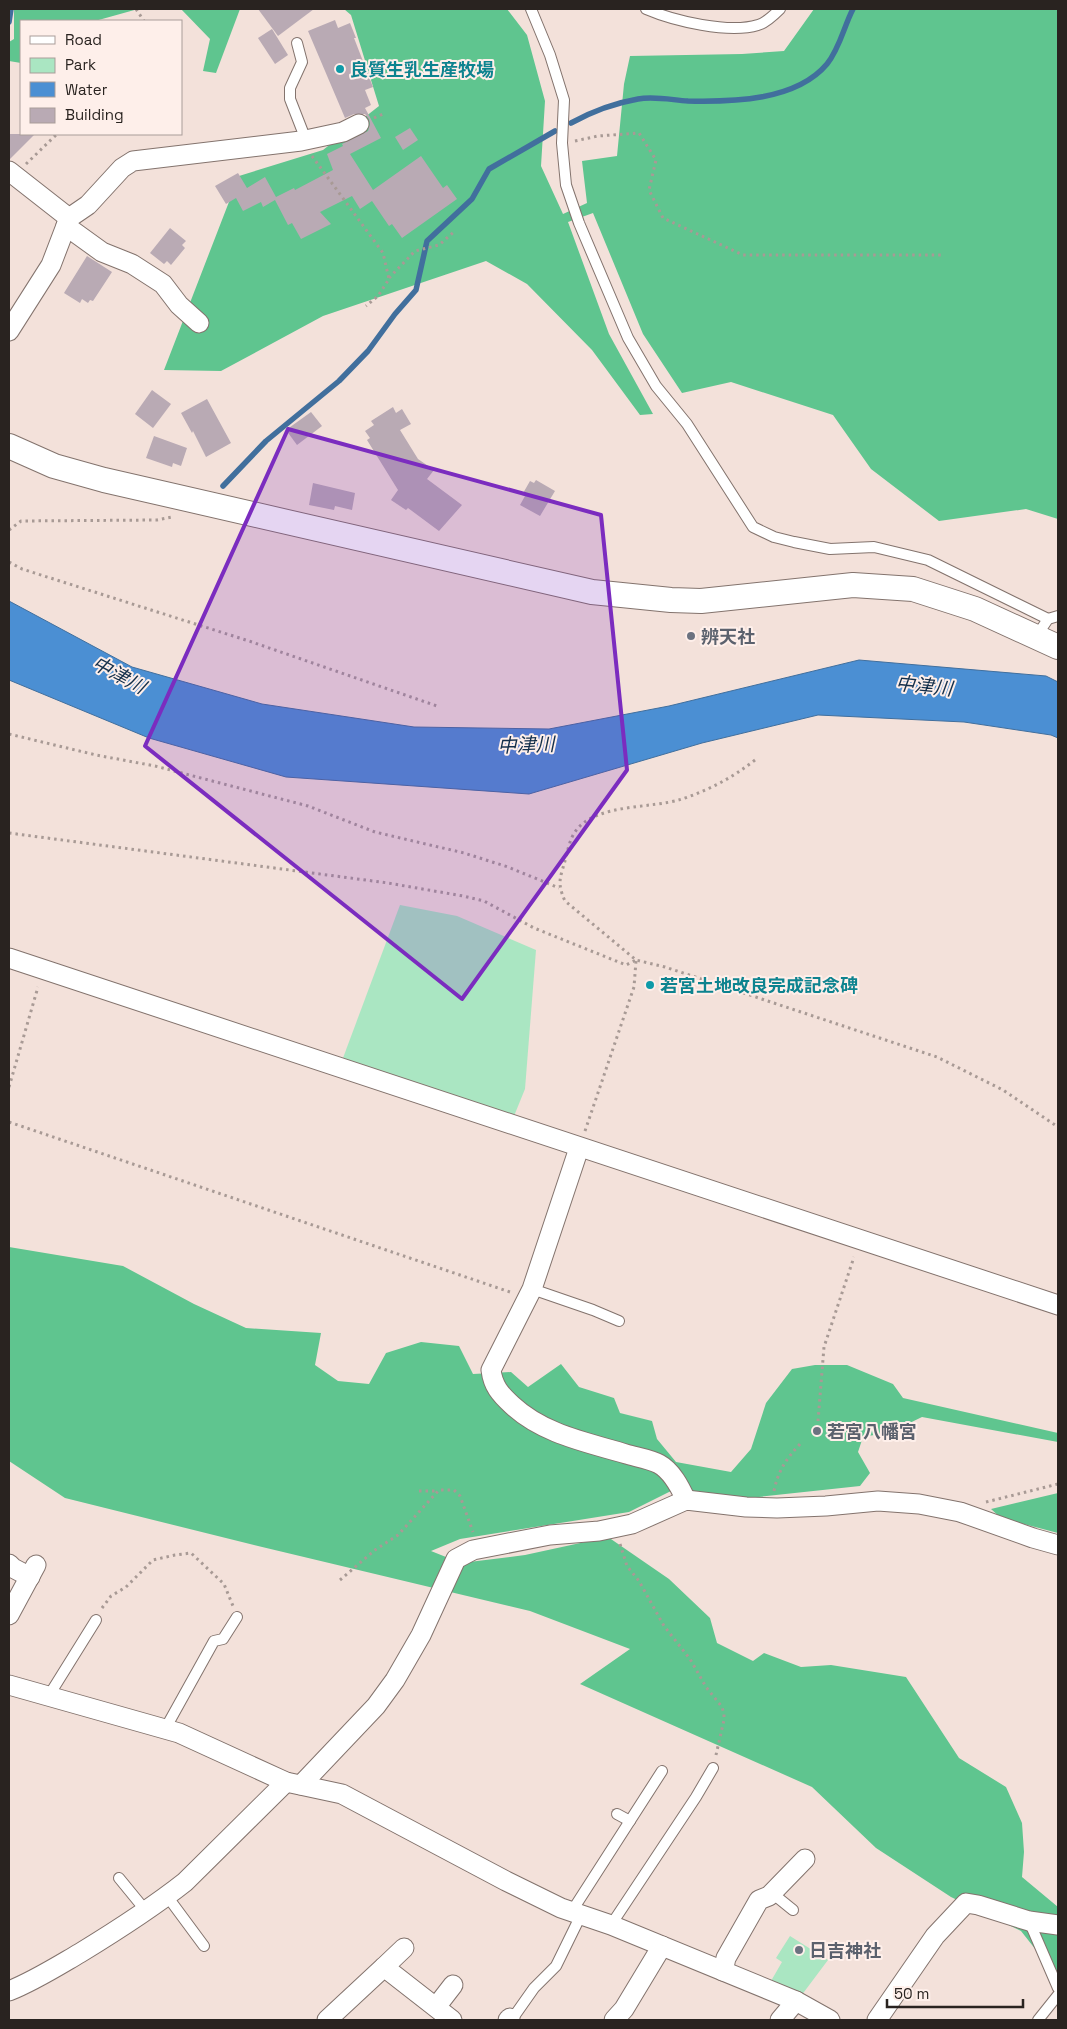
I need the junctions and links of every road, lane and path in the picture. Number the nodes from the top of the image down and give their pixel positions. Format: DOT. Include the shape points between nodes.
graph roads {
  1 [pos="136,9"];
  2 [pos="531,9"];
  3 [pos="646,9"];
  4 [pos="780,9"];
  5 [pos="143,20"];
  6 [pos="297,43"];
  7 [pos="359,124"];
  8 [pos="56,135"];
  9 [pos="303,141"];
  10 [pos="562,143"];
  11 [pos="12,173"];
  12 [pos="68,222"];
  13 [pos="455,232"];
  14 [pos="941,255"];
  15 [pos="389,279"];
  16 [pos="366,306"];
  17 [pos="199,323"];
  18 [pos="9,331"];
  19 [pos="9,446"];
  20 [pos="183,498"];
  21 [pos="9,530"];
  22 [pos="9,562"];
  23 [pos="1047,624"];
  24 [pos="1058,648"];
  25 [pos="437,706"];
  26 [pos="9,734"];
  27 [pos="755,760"];
  28 [pos="9,832"];
  29 [pos="559,888"];
  30 [pos="9,958"];
  31 [pos="636,960"];
  32 [pos="43,970"];
  33 [pos="9,1087"];
  34 [pos="9,1122"];
  35 [pos="1058,1127"];
  36 [pos="579,1148"];
  37 [pos="860,1241"];
  38 [pos="530,1294"];
  39 [pos="1058,1305"];
  40 [pos="619,1321"];
  41 [pos="818,1421"];
  42 [pos="800,1444"];
  43 [pos="1058,1484"];
  44 [pos="419,1491"];
  45 [pos="437,1491"];
  46 [pos="686,1500"];
  47 [pos="771,1507"];
  48 [pos="960,1512"];
  49 [pos="623,1526"];
  50 [pos="1058,1545"];
  51 [pos="480,1549"];
  52 [pos="9,1564"];
  53 [pos="340,1580"];
  54 [pos="9,1615"];
  55 [pos="237,1616"];
  56 [pos="96,1620"];
  57 [pos="9,1685"];
  58 [pos="48,1697"];
  59 [pos="167,1730"];
  60 [pos="713,1768"];
  61 [pos="662,1771"];
  62 [pos="294,1784"];
  63 [pos="617,1814"];
  64 [pos="630,1821"];
  65 [pos="805,1859"];
  66 [pos="119,1878"];
  67 [pos="772,1893"];
  68 [pos="167,1896"];
  69 [pos="793,1910"];
  70 [pos="146,1911"];
  71 [pos="576,1913"];
  72 [pos="1029,1921"];
  73 [pos="611,1925"];
  74 [pos="1058,1926"];
  75 [pos="204,1946"];
  76 [pos="662,1946"];
  77 [pos="404,1948"];
  78 [pos="384,1966"];
  79 [pos="723,1971"];
  80 [pos="454,1985"];
  81 [pos="1058,1988"];
  82 [pos="9,1991"];
  83 [pos="1058,1994"];
  84 [pos="796,2001"];
  85 [pos="436,2008"];
  86 [pos="509,2019"];
  87 [pos="327,2020"];
  88 [pos="452,2020"];
  89 [pos="614,2020"];
  90 [pos="780,2020"];
  91 [pos="830,2020"];
  92 [pos="877,2020"];
  93 [pos="1038,2020"];
  1 -- 5 [label="path"];
  2 -- 10 [label="lane" via="564,100"];
  3 -- 4 [label="lane" via="712,27 744,28 760,25"];
  6 -- 9 [label="lane" via="302,62 290,88 290,99"];
  7 -- 9 [label="street" via="343,132"];
  8 -- 11 [label="path"];
  9 -- 12 [label="street" via="133,161"];
  9 -- 15 [label="path" via="383,253"];
  10 -- 14 [label="path" via="639,133 656,160 649,190 663,218 743,255"];
  10 -- 23 [label="lane" via="566,186 628,338 656,386 687,424 753,527 774,537 830,549 874,547 928,560"];
  11 -- 12 [label="street"];
  12 -- 17 [label="street" via="102,252 132,264 163,284"];
  12 -- 18 [label="street" via="51,265"];
  13 -- 15 [label="path" via="439,245 416,252"];
  15 -- 16 [label="path" via="378,296"];
  19 -- 20 [label="street" via="54,466"];
  20 -- 21 [label="path" via="180,510 166,519 21,521"];
  20 -- 23 [label="street" via="592,592 701,601 853,585 913,590 975,609"];
  22 -- 25 [label="path"];
  23 -- 24 [label="street"];
  26 -- 29 [label="path" via="155,766 308,806 375,832 508,867"];
  27 -- 29 [label="path" via="723,782 680,800 594,817 576,831 570,841"];
  28 -- 31 [label="path" via="463,896 484,901 534,928 626,966"];
  29 -- 31 [label="path" via="565,901"];
  30 -- 32 [label="street"];
  31 -- 35 [label="path" via="937,1057 1002,1090"];
  31 -- 36 [label="path" via="634,987"];
  32 -- 33 [label="path"];
  32 -- 36 [label="street"];
  34 -- 38 [label="path"];
  36 -- 37 [label="street"];
  36 -- 38 [label="street"];
  37 -- 39 [label="street"];
  37 -- 41 [label="path" via="824,1347"];
  38 -- 40 [label="lane" via="593,1310"];
  38 -- 46 [label="street" via="491,1370 496,1389 522,1414 556,1433 660,1464 679,1484"];
  42 -- 47 [label="path" via="777,1476"];
  43 -- 48 [label="path" via="965,1507"];
  44 -- 45 [label="path"];
  45 -- 51 [label="path" via="454,1490 460,1496"];
  45 -- 53 [label="path" via="398,1535"];
  46 -- 47 [label="street"];
  46 -- 49 [label="street"];
  47 -- 48 [label="street" via="878,1501"];
  48 -- 50 [label="street"];
  49 -- 51 [label="street" via="550,1535"];
  49 -- 60 [label="path" via="620,1542 627,1566 644,1589 671,1638 690,1659 722,1708 724,1720"];
  51 -- 62 [label="street" via="456,1559 421,1635 376,1706"];
  52 -- 54 [label="street" via="13,1568 33,1571"];
  55 -- 56 [label="path" via="224,1584 191,1553 153,1560 126,1587 110,1596"];
  55 -- 59 [label="lane" via="223,1639 214,1641"];
  56 -- 58 [label="lane"];
  57 -- 58 [label="street"];
  58 -- 59 [label="street"];
  59 -- 62 [label="street"];
  60 -- 73 [label="lane"];
  61 -- 64 [label="lane"];
  62 -- 68 [label="street"];
  62 -- 71 [label="street" via="342,1794 506,1881"];
  63 -- 64 [label="lane"];
  64 -- 71 [label="lane"];
  65 -- 67 [label="street"];
  66 -- 70 [label="lane"];
  67 -- 69 [label="lane"];
  67 -- 79 [label="street" via="759,1900 726,1958"];
  68 -- 70 [label="street"];
  68 -- 75 [label="lane"];
  70 -- 82 [label="street" via="29,1983"];
  71 -- 73 [label="street"];
  71 -- 86 [label="lane" via="556,1966"];
  72 -- 74 [label="street"];
  72 -- 81 [label="lane"];
  72 -- 92 [label="street" via="966,1903 936,1936"];
  73 -- 76 [label="street"];
  76 -- 79 [label="street"];
  76 -- 89 [label="street"];
  77 -- 78 [label="street"];
  78 -- 85 [label="street"];
  78 -- 87 [label="street"];
  79 -- 84 [label="street"];
  80 -- 85 [label="street"];
  83 -- 93 [label="lane"];
  84 -- 90 [label="street"];
  84 -- 91 [label="street"];
  85 -- 88 [label="street"];
}
